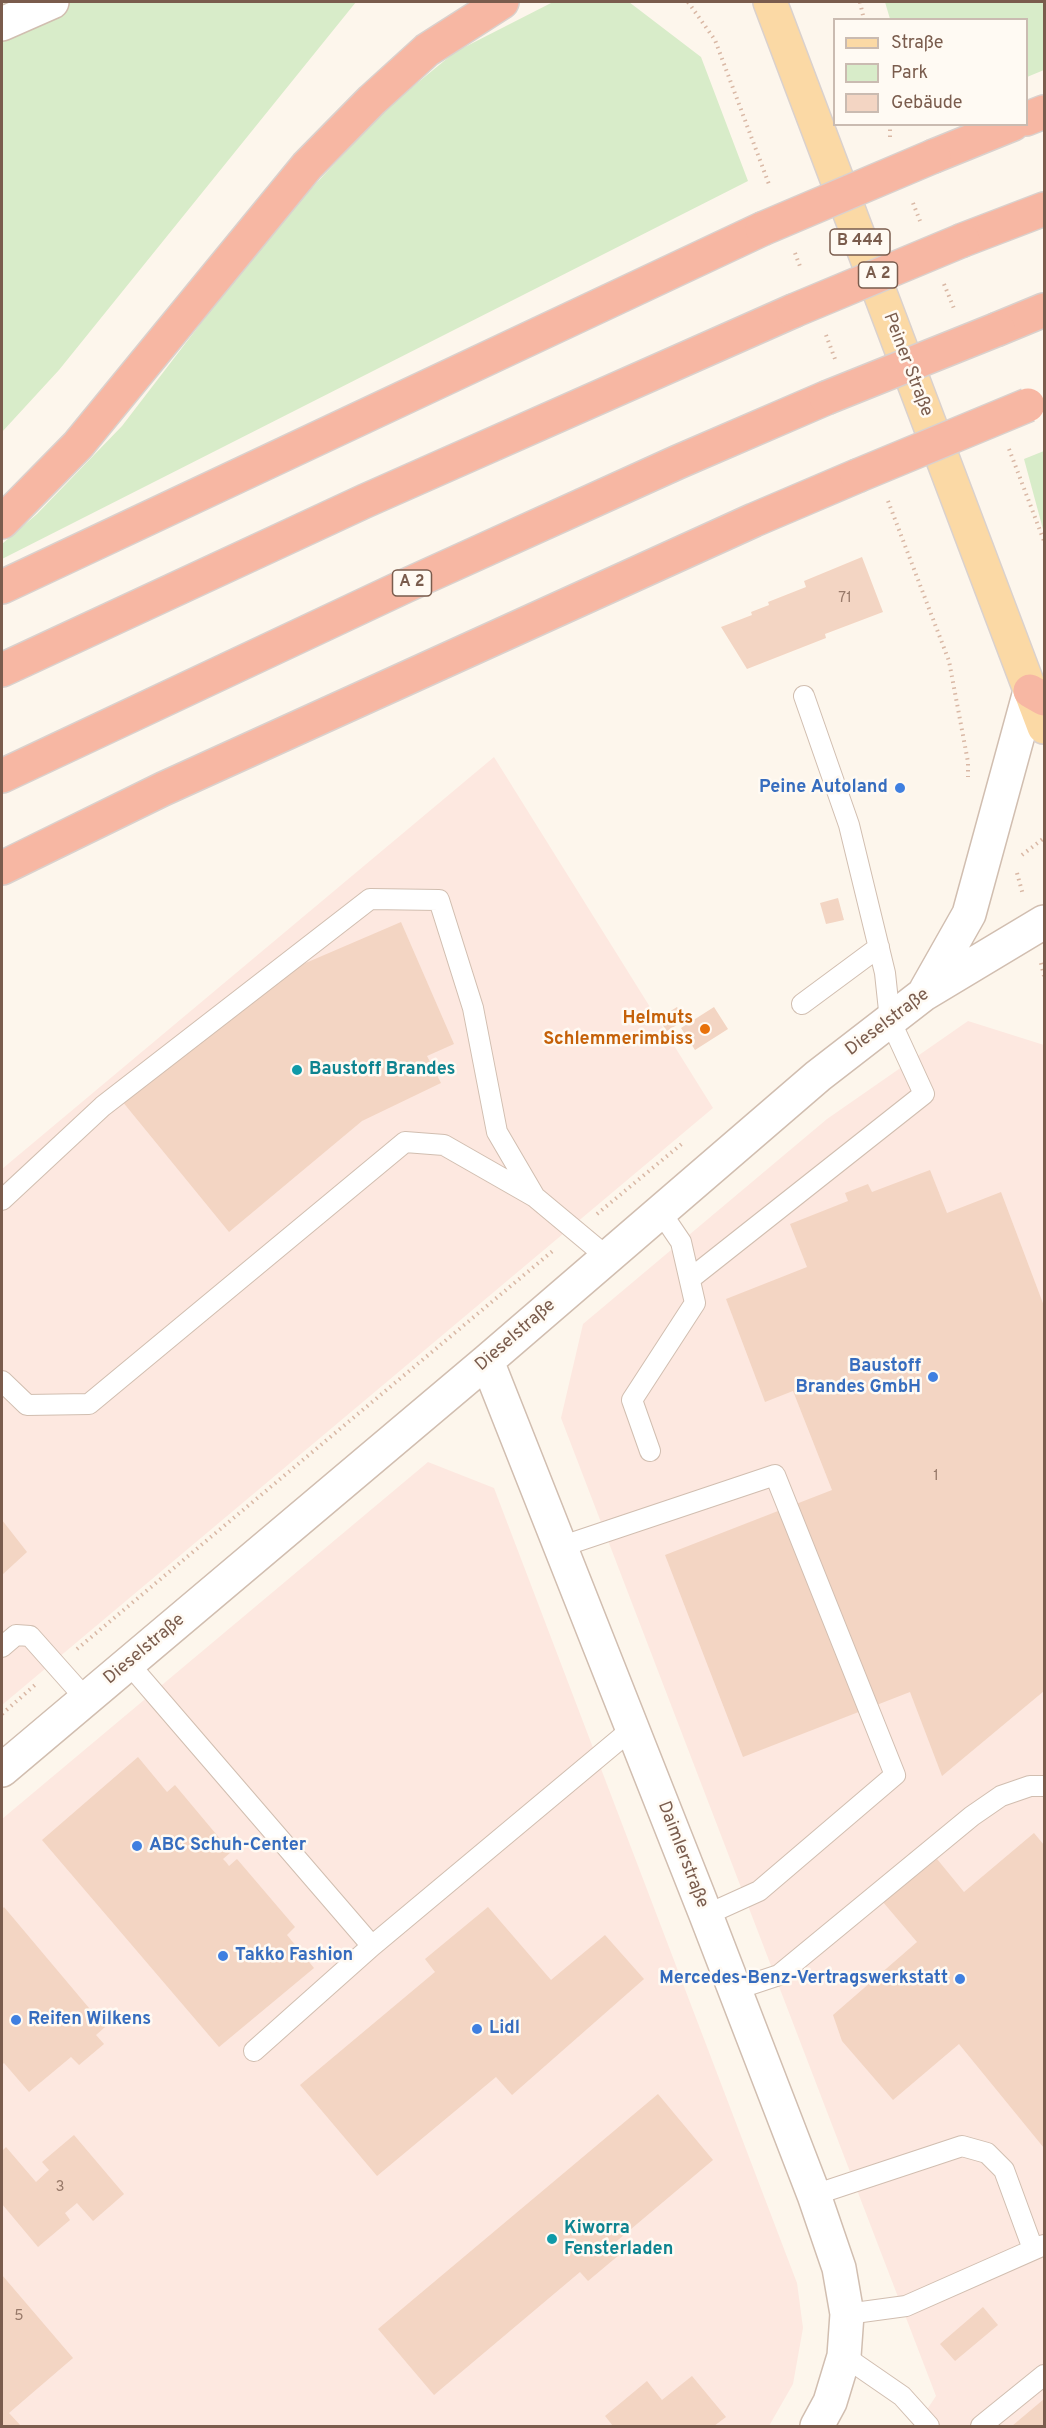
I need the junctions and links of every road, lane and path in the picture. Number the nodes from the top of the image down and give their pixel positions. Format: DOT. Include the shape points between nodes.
graph roads {
  1 [pos="51,2"];
  2 [pos="502,2"];
  3 [pos="770,2"];
  4 [pos="860,2"];
  5 [pos="864,18"];
  6 [pos="2,24"];
  7 [pos="1044,112"];
  8 [pos="1028,118"];
  9 [pos="1008,126"];
  10 [pos="1044,209"];
  11 [pos="1044,310"];
  12 [pos="1036,401"];
  13 [pos="2,522"];
  14 [pos="2,587"];
  15 [pos="2,670"];
  16 [pos="1037,695"];
  17 [pos="804,696"];
  18 [pos="1044,728"];
  19 [pos="2,776"];
  20 [pos="1044,838"];
  21 [pos="1014,861"];
  22 [pos="2,868"];
  23 [pos="1044,922"];
  24 [pos="879,947"];
  25 [pos="924,994"];
  26 [pos="802,1004"];
  27 [pos="890,1020"];
  28 [pos="685,1140"];
  29 [pos="535,1197"];
  30 [pos="2,1200"];
  31 [pos="660,1210"];
  32 [pos="576,1232"];
  33 [pos="607,1257"];
  34 [pos="690,1279"];
  35 [pos="487,1361"];
  36 [pos="2,1381"];
  37 [pos="650,1451"];
  38 [pos="560,1547"];
  39 [pos="2,1647"];
  40 [pos="129,1664"];
  41 [pos="57,1666"];
  42 [pos="86,1699"];
  43 [pos="2,1714"];
  44 [pos="633,1728"];
  45 [pos="2,1770"];
  46 [pos="1044,1786"];
  47 [pos="706,1915"];
  48 [pos="372,1946"];
  49 [pos="734,1990"];
  50 [pos="254,2051"];
  51 [pos="814,2195"];
  52 [pos="1039,2247"];
  53 [pos="847,2314"];
  54 [pos="844,2356"];
  55 [pos="1044,2375"];
  56 [pos="817,2427"];
  57 [pos="929,2427"];
  58 [pos="981,2427"];
  1 -- 6 [label="street"];
  2 -- 13 [label="highway" via="427,50 307,166 78,445"];
  3 -- 16 [label="main road, Peiner Straße / B 444"];
  4 -- 5 [label="path"];
  7 -- 8 [label="highway"];
  9 -- 14 [label="highway, bridge" via="762,229"];
  10 -- 15 [label="highway, A 2, bridge" via="793,311 365,501"];
  11 -- 19 [label="highway, A 2, bridge" via="678,462"];
  12 -- 22 [label="highway, bridge" via="754,520 163,789"];
  16 -- 18 [label="main road, Peiner Straße / B 444"];
  16 -- 25 [label="street" via="969,915"];
  17 -- 24 [label="lane" via="849,825"];
  20 -- 21 [label="path"];
  23 -- 25 [label="street, Dieselstraße"];
  24 -- 26 [label="lane"];
  24 -- 27 [label="lane"];
  25 -- 27 [label="street, Dieselstraße"];
  27 -- 31 [label="street, Dieselstraße"];
  27 -- 34 [label="lane" via="924,1094"];
  28 -- 32 [label="path"];
  29 -- 30 [label="lane" via="497,1132 473,1008 439,900 370,899 103,1106"];
  29 -- 32 [label="lane"];
  29 -- 36 [label="lane" via="444,1145 405,1142 89,1404 27,1405"];
  31 -- 33 [label="street, Dieselstraße"];
  31 -- 34 [label="lane" via="681,1242"];
  32 -- 33 [label="lane"];
  32 -- 41 [label="path"];
  33 -- 35 [label="street, Dieselstraße"];
  34 -- 37 [label="lane" via="695,1303 632,1400"];
  35 -- 38 [label="street, Daimlerstraße"];
  35 -- 40 [label="street, Dieselstraße"];
  38 -- 44 [label="street, Daimlerstraße"];
  38 -- 47 [label="lane" via="775,1475 895,1775 759,1891"];
  39 -- 41 [label="lane" via="16,1635 30,1636"];
  40 -- 42 [label="street, Dieselstraße"];
  40 -- 48 [label="lane"];
  41 -- 42 [label="lane"];
  41 -- 43 [label="path"];
  42 -- 45 [label="street, Dieselstraße"];
  44 -- 47 [label="street, Daimlerstraße"];
  44 -- 48 [label="lane"];
  46 -- 49 [label="lane" via="1030,1786 1001,1796 779,1976"];
  47 -- 49 [label="street, Daimlerstraße"];
  48 -- 50 [label="lane"];
  49 -- 51 [label="street, Daimlerstraße"];
  51 -- 52 [label="lane" via="962,2146 987,2153 1004,2170"];
  51 -- 53 [label="street, Daimlerstraße" via="839,2268"];
  52 -- 53 [label="lane" via="906,2306"];
  53 -- 54 [label="street, Daimlerstraße"];
  54 -- 56 [label="street, Daimlerstraße" via="830,2402"];
  54 -- 57 [label="lane" via="902,2396"];
  55 -- 58 [label="lane"];
}
